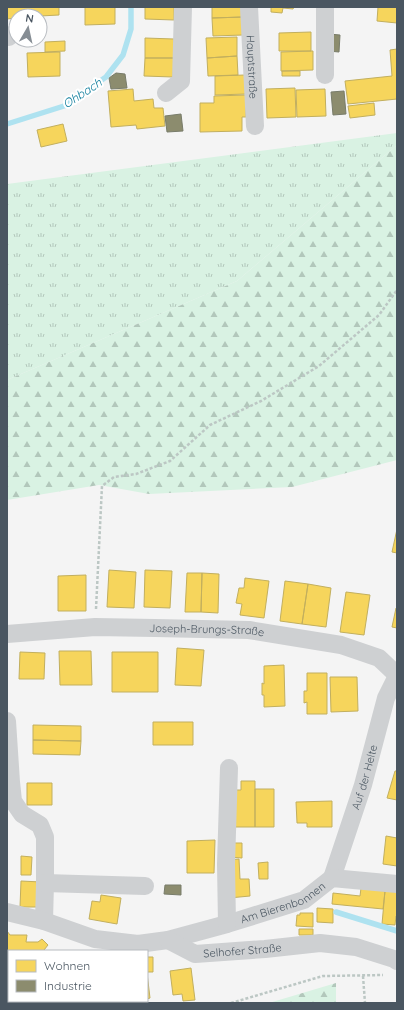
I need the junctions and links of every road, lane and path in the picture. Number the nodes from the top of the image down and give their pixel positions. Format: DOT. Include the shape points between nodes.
graph roads {
  1 [pos="183,7"];
  2 [pos="249,7"];
  3 [pos="325,7"];
  4 [pos="325,75"];
  5 [pos="166,93"];
  6 [pos="254,126"];
  7 [pos="397,290"];
  8 [pos="95,627"];
  9 [pos="7,634"];
  10 [pos="397,676"];
  11 [pos="7,721"];
  12 [pos="229,768"];
  13 [pos="332,878"];
  14 [pos="45,883"];
  15 [pos="397,884"];
  16 [pos="145,886"];
  17 [pos="7,912"];
  18 [pos="44,921"];
  19 [pos="227,924"];
  20 [pos="168,940"];
  21 [pos="392,968"];
  22 [pos="363,976"];
  23 [pos="231,1003"];
  24 [pos="365,1003"];
  1 -- 5 [label="street" via="181,81"];
  2 -- 6 [label="street, Hauptstraße"];
  3 -- 4 [label="street"];
  7 -- 8 [label="path" via="379,315 319,366 261,401 210,425 170,461 136,474 114,477 102,486"];
  8 -- 9 [label="street, Joseph-Brungs-Straße"];
  8 -- 10 [label="street, Joseph-Brungs-Straße" via="249,630 341,645 380,658"];
  10 -- 13 [label="street, Auf der Helte" via="386,698 363,785"];
  11 -- 14 [label="street" via="13,801 22,814 40,825 45,837"];
  12 -- 19 [label="street"];
  13 -- 15 [label="street, Am Bierenbonnen"];
  13 -- 19 [label="street, Am Bierenbonnen" via="304,900"];
  14 -- 16 [label="street"];
  14 -- 18 [label="street"];
  17 -- 18 [label="street"];
  18 -- 20 [label="street" via="95,939 138,944"];
  19 -- 20 [label="street, Am Bierenbonnen"];
  20 -- 21 [label="street, Selhofer Straße" via="195,954 320,943 356,948 394,959"];
  21 -- 22 [label="path"];
  22 -- 23 [label="path" via="323,976"];
  22 -- 24 [label="path"];
}
